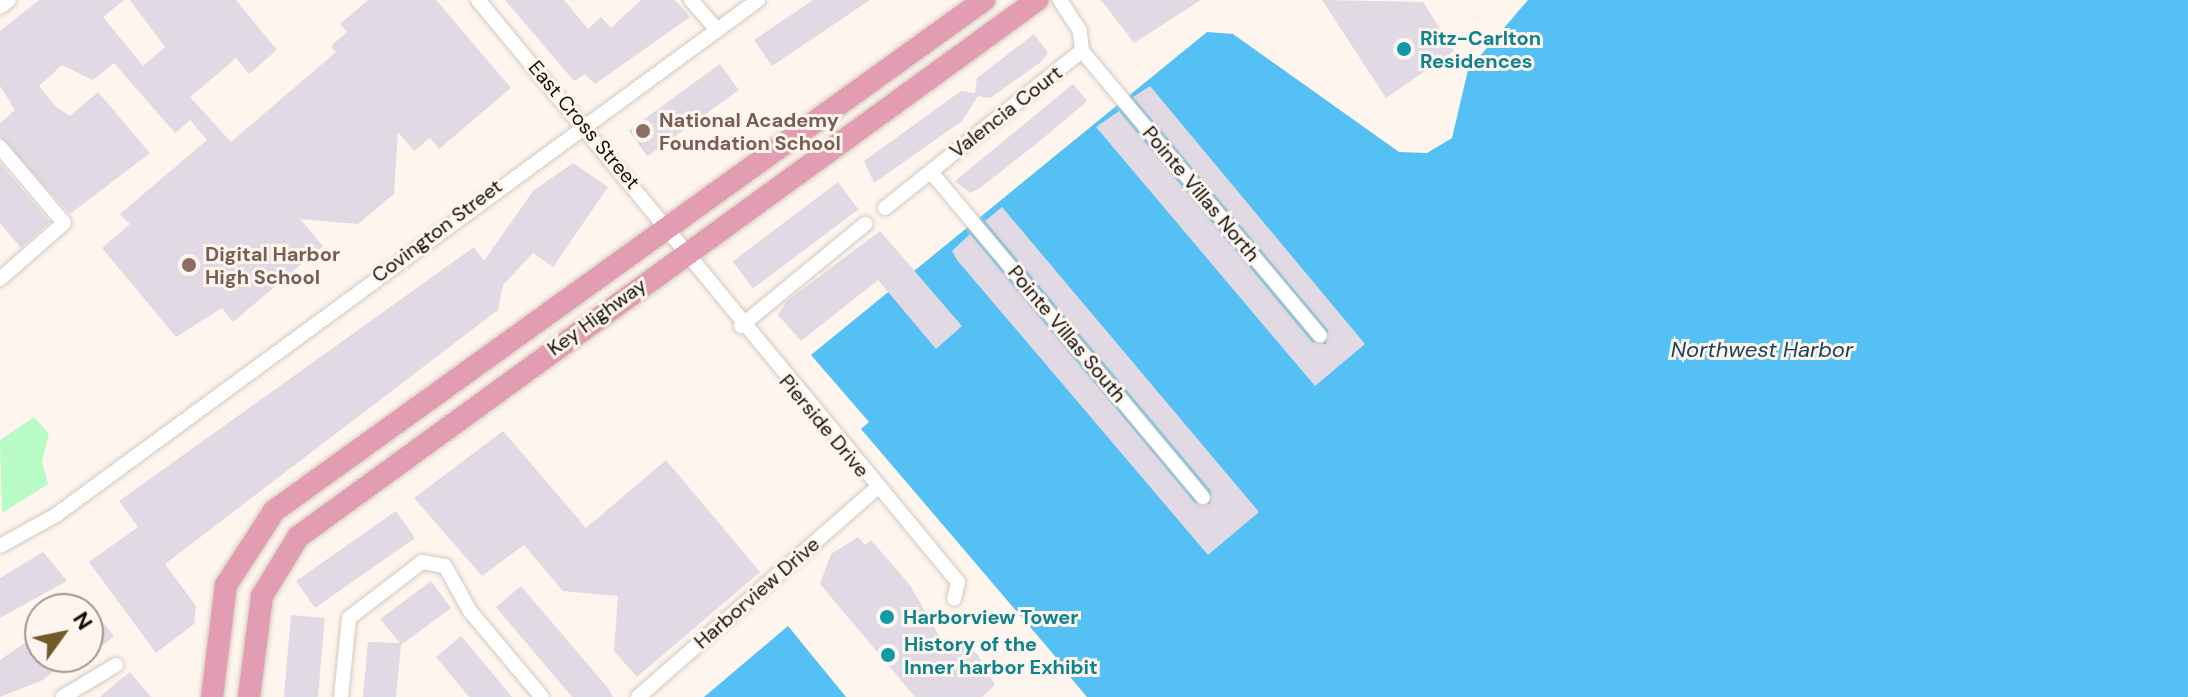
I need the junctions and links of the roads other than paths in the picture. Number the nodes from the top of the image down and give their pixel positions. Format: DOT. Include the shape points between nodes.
graph roads {
  1 [pos="9,0"];
  2 [pos="478,0"];
  3 [pos="691,0"];
  4 [pos="758,0"];
  5 [pos="984,0"];
  6 [pos="1037,0"];
  7 [pos="1060,0"];
  8 [pos="0,7"];
  9 [pos="716,29"];
  10 [pos="1082,51"];
  11 [pos="583,123"];
  12 [pos="0,147"];
  13 [pos="931,172"];
  14 [pos="885,208"];
  15 [pos="865,224"];
  16 [pos="666,228"];
  17 [pos="684,254"];
  18 [pos="0,279"];
  19 [pos="741,326"];
  20 [pos="1320,336"];
  21 [pos="876,489"];
  22 [pos="1203,497"];
  23 [pos="0,546"];
  24 [pos="954,599"];
  25 [pos="116,665"];
  26 [pos="63,697"];
  27 [pos="212,697"];
  28 [pos="249,697"];
  29 [pos="341,697"];
  30 [pos="542,697"];
  31 [pos="638,697"];
  1 -- 8 [label="street"];
  2 -- 11 [label="street, East Cross Street"];
  3 -- 9 [label="street"];
  4 -- 9 [label="street, Covington Street"];
  5 -- 16 [label="main road, Key Highway"];
  6 -- 17 [label="main road, Key Highway"];
  7 -- 10 [label="street, Valencia Court"];
  9 -- 11 [label="street, Covington Street"];
  10 -- 13 [label="street, Valencia Court"];
  10 -- 20 [label="street, Pointe Villas North"];
  11 -- 16 [label="street, East Cross Street"];
  11 -- 23 [label="street, Covington Street" via="68,506"];
  12 -- 18 [label="street" via="64,223"];
  13 -- 14 [label="street, Valencia Court"];
  13 -- 22 [label="street, Pointe Villas South"];
  15 -- 19 [label="street"];
  16 -- 17 [label="street, East Cross Street"];
  16 -- 27 [label="main road, Key Highway" via="274,511 226,585"];
  17 -- 19 [label="street, Pierside Drive"];
  17 -- 28 [label="main road, Key Highway" via="298,537 262,596"];
  19 -- 21 [label="street, Pierside Drive"];
  21 -- 24 [label="street, Pierside Drive" via="958,582"];
  21 -- 31 [label="street, Harborview Drive"];
  25 -- 26 [label="street"];
  29 -- 30 [label="street" via="349,618 422,562 445,566 470,611"];
}
